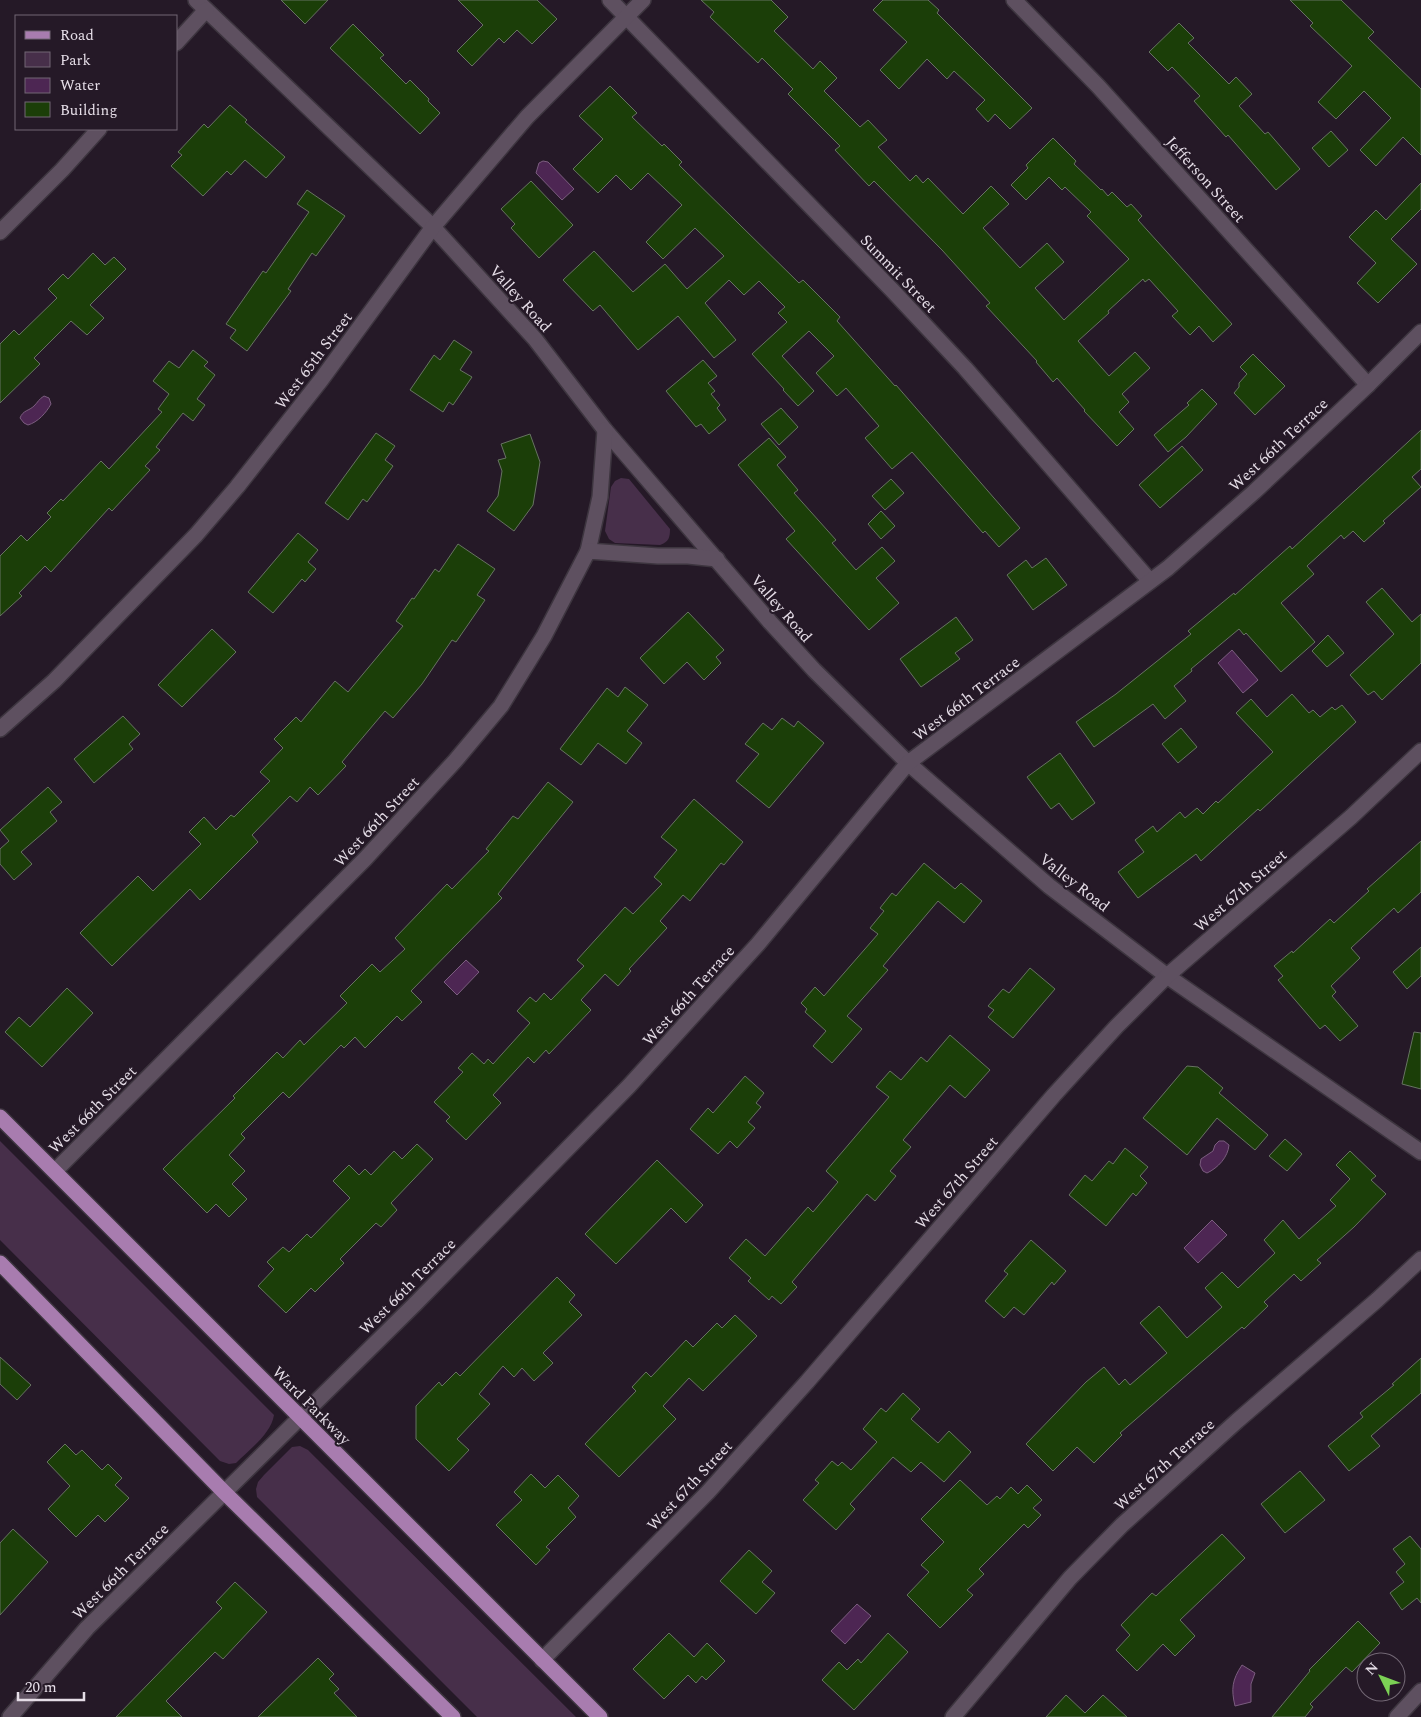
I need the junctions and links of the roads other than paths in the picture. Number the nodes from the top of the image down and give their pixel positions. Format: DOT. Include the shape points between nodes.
graph roads {
  1 [pos="610,0"];
  2 [pos="642,0"];
  3 [pos="1014,0"];
  4 [pos="201,5"];
  5 [pos="626,16"];
  6 [pos="178,40"];
  7 [pos="98,130"];
  8 [pos="433,227"];
  9 [pos="0,232"];
  10 [pos="1421,332"];
  11 [pos="1368,385"];
  12 [pos="605,430"];
  13 [pos="588,552"];
  14 [pos="717,559"];
  15 [pos="1150,581"];
  16 [pos="0,730"];
  17 [pos="1421,751"];
  18 [pos="908,763"];
  19 [pos="1167,976"];
  20 [pos="0,1117"];
  21 [pos="1421,1152"];
  22 [pos="55,1171"];
  23 [pos="1421,1259"];
  24 [pos="0,1263"];
  25 [pos="301,1418"];
  26 [pos="224,1492"];
  27 [pos="542,1660"];
  28 [pos="1421,1691"];
  29 [pos="10,1717"];
  30 [pos="453,1717"];
  31 [pos="600,1717"];
  32 [pos="953,1717"];
  33 [pos="1397,1717"];
  1 -- 5 [label="street, Summit Street"];
  2 -- 5 [label="street, West 65th Street"];
  3 -- 11 [label="street, Jefferson Street" via="1098,86"];
  4 -- 6 [label="street"];
  4 -- 8 [label="street, Valley Road"];
  5 -- 8 [label="street, West 65th Street" via="527,117"];
  5 -- 15 [label="street, Summit Street" via="965,368"];
  7 -- 9 [label="street"];
  8 -- 12 [label="street, Valley Road" via="535,339"];
  8 -- 16 [label="street, West 65th Street" via="321,380 196,536 54,681"];
  10 -- 11 [label="street, West 66th Terrace"];
  11 -- 15 [label="street, West 66th Terrace" via="1254,492"];
  12 -- 13 [label="street, West 66th Street" via="600,497"];
  12 -- 14 [label="street, Valley Road"];
  13 -- 14 [label="street"];
  13 -- 22 [label="street, West 66th Street" via="544,636 501,706 455,761 365,859"];
  14 -- 18 [label="street, Valley Road" via="814,670"];
  15 -- 18 [label="street, West 66th Terrace"];
  17 -- 19 [label="street, West 67th Street" via="1351,817"];
  18 -- 19 [label="street, Valley Road" via="1049,886"];
  18 -- 25 [label="street, West 66th Terrace" via="758,944 629,1086"];
  19 -- 21 [label="street, Valley Road"];
  19 -- 27 [label="street, West 67th Street" via="1054,1095 708,1492"];
  20 -- 22 [label="main road, Ward Parkway"];
  22 -- 25 [label="main road, Ward Parkway"];
  23 -- 32 [label="street, West 67th Terrace" via="1122,1525 1070,1578"];
  24 -- 26 [label="main road"];
  25 -- 26 [label="street, West 66th Terrace"];
  25 -- 27 [label="main road, Ward Parkway"];
  26 -- 29 [label="street, West 66th Terrace" via="87,1628"];
  26 -- 30 [label="main road"];
  27 -- 31 [label="main road, Ward Parkway"];
  28 -- 33 [label="street"];
}
